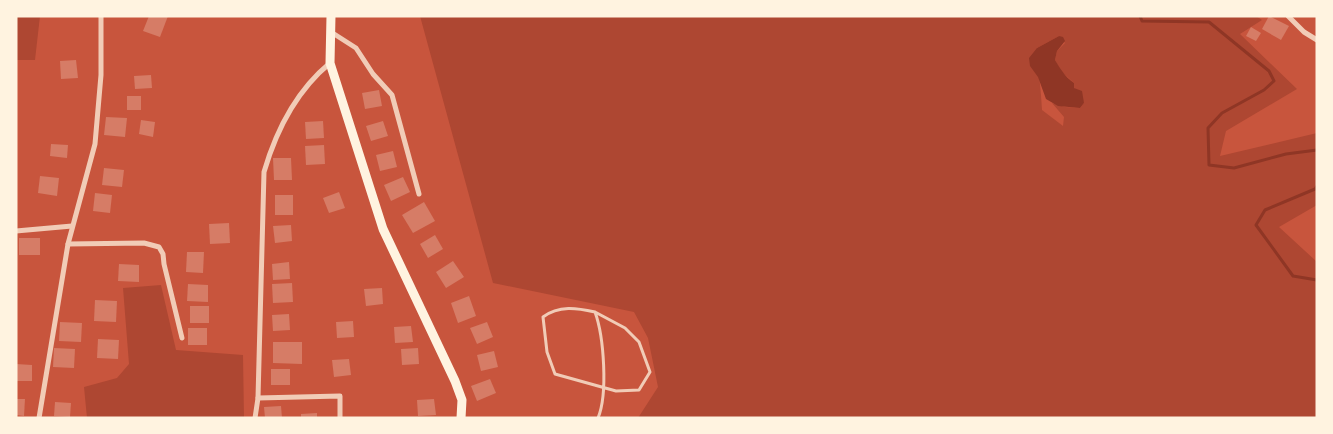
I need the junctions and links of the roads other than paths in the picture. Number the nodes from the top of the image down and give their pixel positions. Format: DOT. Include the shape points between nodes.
graph roads {
  1 [pos="102,16"];
  2 [pos="331,16"];
  3 [pos="1288,16"];
  4 [pos="331,32"];
  5 [pos="1317,40"];
  6 [pos="330,63"];
  7 [pos="419,194"];
  8 [pos="72,226"];
  9 [pos="16,231"];
  10 [pos="68,244"];
  11 [pos="595,312"];
  12 [pos="182,338"];
  13 [pos="604,386"];
  14 [pos="258,398"];
  15 [pos="39,418"];
  16 [pos="255,418"];
  17 [pos="340,418"];
  18 [pos="461,418"];
  19 [pos="598,418"];
  1 -- 8 [label="street" via="102,75 95,144"];
  2 -- 4 [label="main road"];
  3 -- 5 [label="street"];
  4 -- 6 [label="main road"];
  4 -- 7 [label="street" via="356,48 392,95"];
  6 -- 14 [label="street" via="308,86 284,120 264,172"];
  6 -- 18 [label="main road" via="383,229 455,381 462,400"];
  8 -- 9 [label="street"];
  8 -- 10 [label="street"];
  10 -- 12 [label="street" via="144,243 159,247 164,254"];
  10 -- 15 [label="street"];
  11 -- 13 [label="lane" via="600,326"];
  11 -- 13 [label="lane" via="625,328 639,342 650,372 639,390 616,391"];
  11 -- 13 [label="lane" via="576,307 552,310 544,317 547,352 555,374"];
  13 -- 19 [label="lane"];
  14 -- 16 [label="street"];
  14 -- 17 [label="street" via="340,396"];
}
